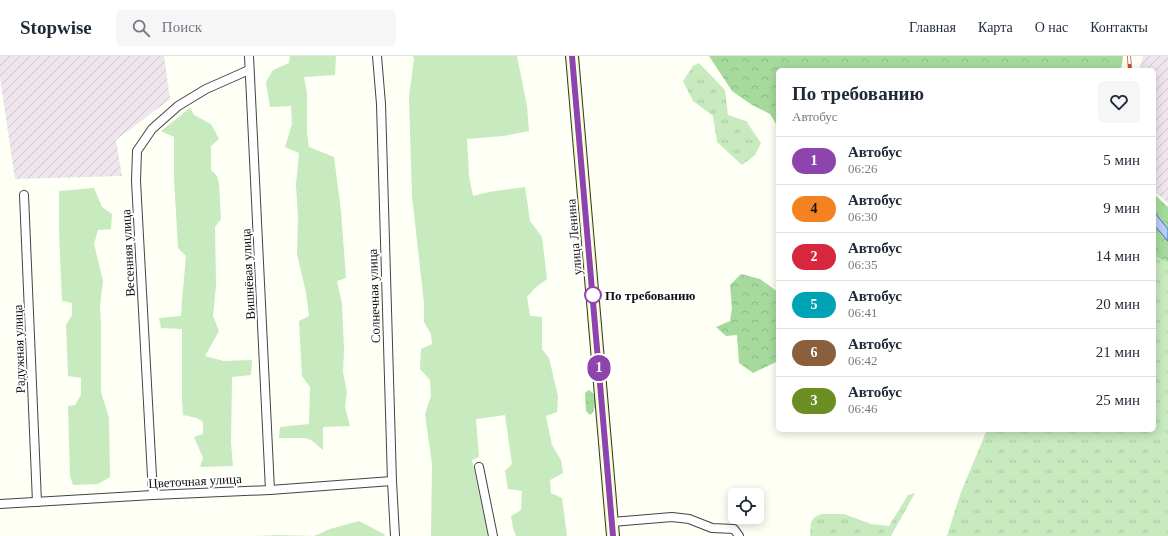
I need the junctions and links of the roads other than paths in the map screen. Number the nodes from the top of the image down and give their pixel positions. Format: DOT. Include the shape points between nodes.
graph roads {
  1 [pos="249,56"];
  2 [pos="377,56"];
  3 [pos="572,56"];
  4 [pos="249,70"];
  5 [pos="24,195"];
  6 [pos="479,467"];
  7 [pos="392,481"];
  8 [pos="270,490"];
  9 [pos="153,495"];
  10 [pos="37,502"];
  11 [pos="0,504"];
  12 [pos="612,522"];
  13 [pos="395,536"];
  14 [pos="493,536"];
  15 [pos="613,536"];
  16 [pos="739,536"];
  1 -- 4 [label="street, Вишнёвая улица"];
  2 -- 7 [label="street, Солнечная улица" via="381,104"];
  3 -- 12 [label="street, улица Ленина"];
  4 -- 8 [label="street, Вишнёвая улица"];
  4 -- 9 [label="street, Весенняя улица" via="206,88 178,106 152,129 137,151 136,181"];
  5 -- 10 [label="street, Радужная улица"];
  6 -- 14 [label="street"];
  7 -- 8 [label="street, Цветочная улица"];
  7 -- 13 [label="street, Солнечная улица"];
  8 -- 9 [label="street, Цветочная улица"];
  9 -- 10 [label="street, Цветочная улица"];
  10 -- 11 [label="street, Цветочная улица"];
  12 -- 15 [label="street, улица Ленина"];
  12 -- 16 [label="street" via="672,517 689,519 712,528 734,529"];
}
